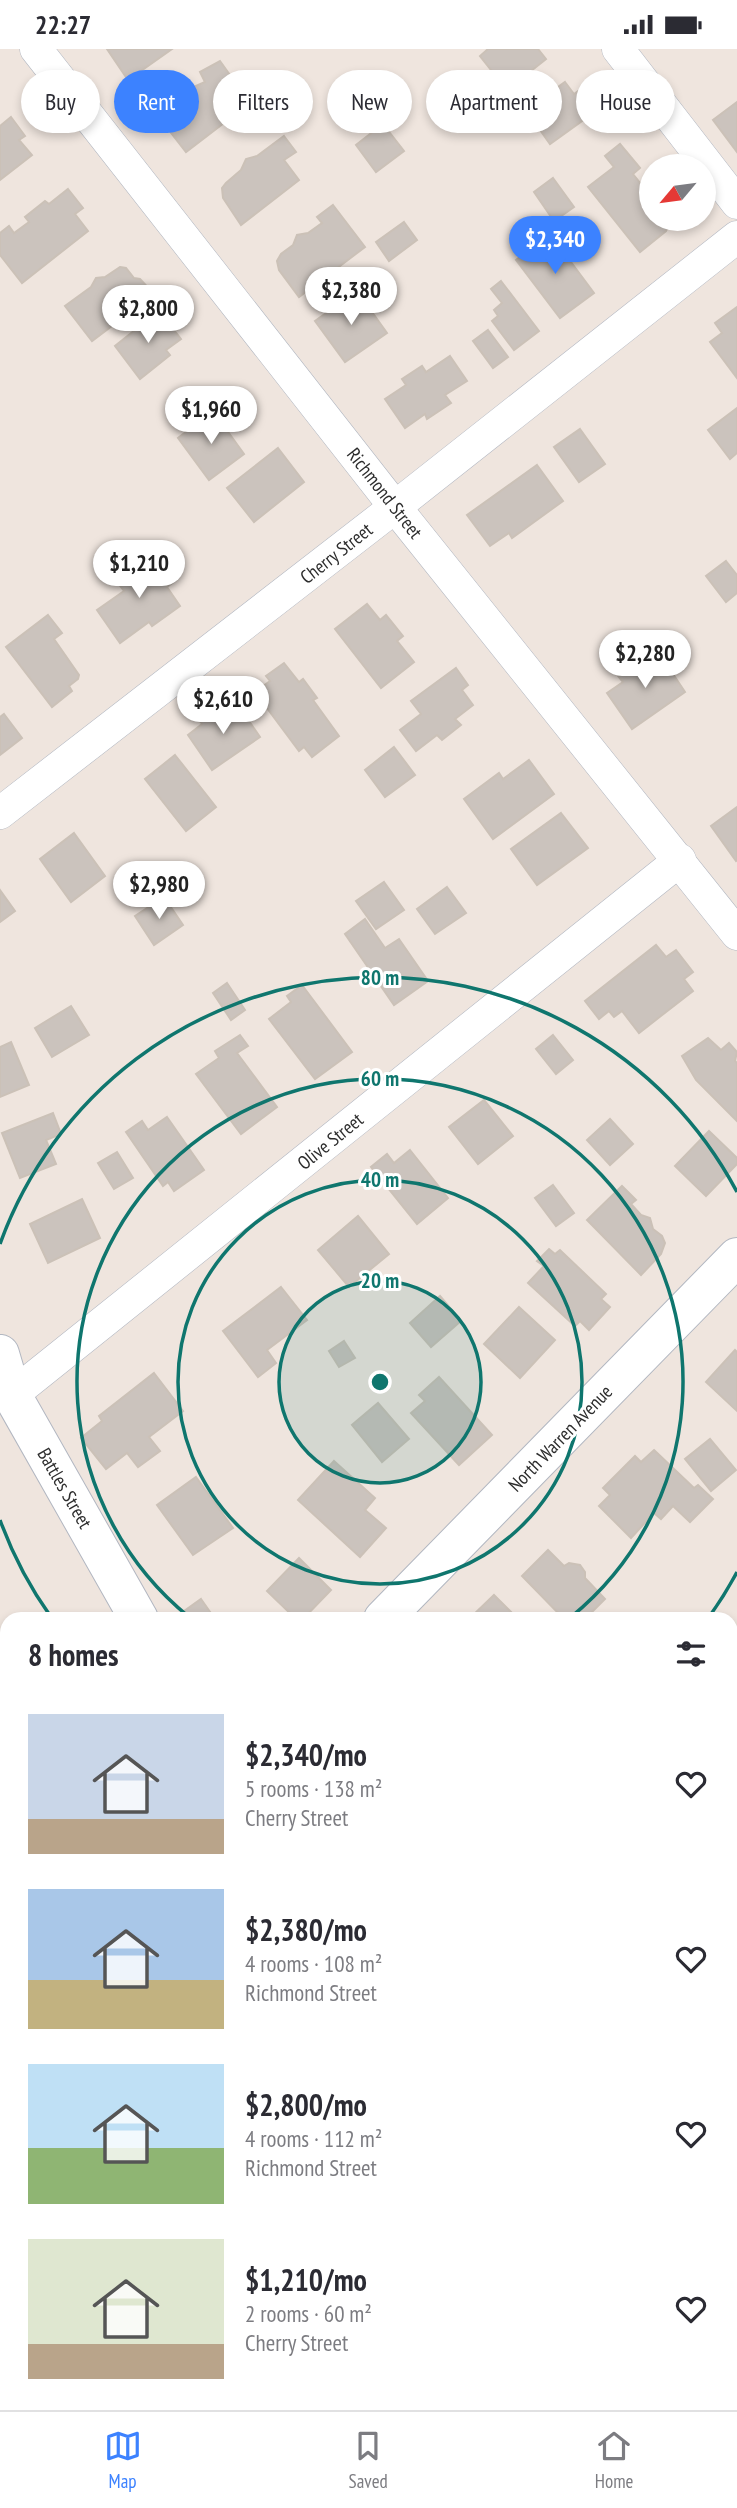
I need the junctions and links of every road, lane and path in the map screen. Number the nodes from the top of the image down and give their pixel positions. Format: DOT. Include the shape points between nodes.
graph roads {
  1 [pos="36,49"];
  2 [pos="618,49"];
  3 [pos="737,203"];
  4 [pos="737,237"];
  5 [pos="395,507"];
  6 [pos="0,813"];
  7 [pos="680,860"];
  8 [pos="737,934"];
  9 [pos="737,1257"];
  10 [pos="0,1354"];
  11 [pos="12,1395"];
  12 [pos="135,1612"];
  13 [pos="390,1612"];
  1 -- 5 [label="street, Richmond Street"];
  2 -- 3 [label="street"];
  4 -- 5 [label="street, Cherry Street"];
  5 -- 6 [label="street, Cherry Street"];
  5 -- 7 [label="street, Richmond Street"];
  7 -- 8 [label="street, Richmond Street"];
  7 -- 11 [label="street, Olive Street"];
  9 -- 13 [label="street, North Warren Avenue"];
  10 -- 11 [label="street, Battles Street"];
  11 -- 12 [label="street, Battles Street"];
}
